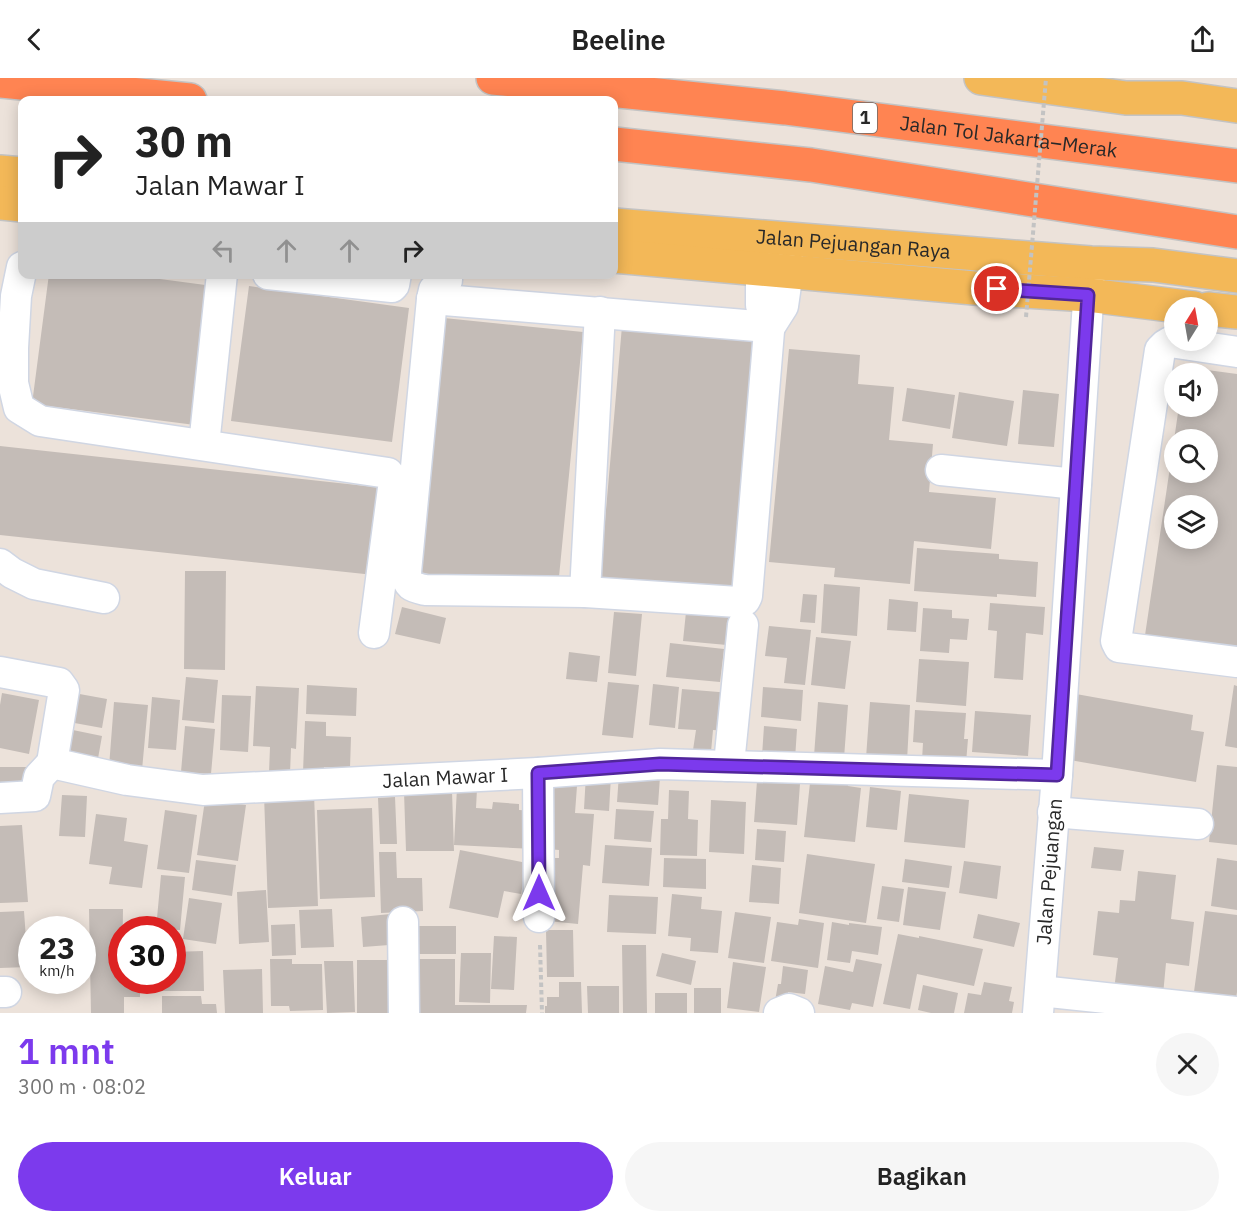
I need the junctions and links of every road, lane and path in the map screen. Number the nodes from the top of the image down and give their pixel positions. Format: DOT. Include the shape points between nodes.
graph roads {
  1 [pos="493,78"];
  2 [pos="981,78"];
  3 [pos="1046,78"];
  4 [pos="1140,78"];
  5 [pos="0,81"];
  6 [pos="150,96"];
  7 [pos="1182,98"];
  8 [pos="1237,106"];
  9 [pos="618,144"];
  10 [pos="1237,166"];
  11 [pos="0,172"];
  12 [pos="18,174"];
  13 [pos="0,203"];
  14 [pos="18,205"];
  15 [pos="618,226"];
  16 [pos="1237,232"];
  17 [pos="775,254"];
  18 [pos="618,256"];
  19 [pos="1091,262"];
  20 [pos="1237,276"];
  21 [pos="20,279"];
  22 [pos="221,279"];
  23 [pos="316,279"];
  24 [pos="395,279"];
  25 [pos="435,285"];
  26 [pos="1088,295"];
  27 [pos="1164,304"];
  28 [pos="1218,310"];
  29 [pos="600,312"];
  30 [pos="1237,312"];
  31 [pos="1026,317"];
  32 [pos="769,328"];
  33 [pos="1237,352"];
  34 [pos="204,446"];
  35 [pos="941,470"];
  36 [pos="1076,484"];
  37 [pos="0,564"];
  38 [pos="585,592"];
  39 [pos="104,598"];
  40 [pos="743,625"];
  41 [pos="374,633"];
  42 [pos="1237,662"];
  43 [pos="0,672"];
  44 [pos="52,763"];
  45 [pos="727,766"];
  46 [pos="538,773"];
  47 [pos="1057,775"];
  48 [pos="0,798"];
  49 [pos="1053,812"];
  50 [pos="1198,824"];
  51 [pos="539,917"];
  52 [pos="403,922"];
  53 [pos="1039,1002"];
  54 [pos="1237,1012"];
  55 [pos="404,1013"];
  56 [pos="542,1013"];
  57 [pos="779,1013"];
  58 [pos="799,1013"];
  1 -- 10 [label="highway, Jalan Tol Jakarta–Merak / 1" via="796,109"];
  2 -- 7 [label="main road" via="1125,98"];
  3 -- 31 [label="path, bridge"];
  4 -- 7 [label="main road"];
  5 -- 6 [label="highway"];
  7 -- 8 [label="main road"];
  9 -- 16 [label="highway" via="811,165"];
  11 -- 12 [label="main road"];
  13 -- 14 [label="main road"];
  15 -- 17 [label="main road, Jalan Pejuangan Raya"];
  17 -- 18 [label="main road, Jalan Pejuangan Raya"];
  17 -- 19 [label="main road, Jalan Pejuangan Raya"];
  17 -- 26 [label="main road, Jalan Pejuangan Raya" via="974,288"];
  17 -- 32 [label="street" via="783,306"];
  19 -- 20 [label="main road, Jalan Pejuangan Raya"];
  19 -- 26 [label="street, Jalan Pejuangan"];
  21 -- 34 [label="street" via="13,348 13,383 19,408 40,421"];
  22 -- 34 [label="street"];
  23 -- 24 [label="street" via="392,287"];
  25 -- 29 [label="street"];
  25 -- 38 [label="street" via="406,580 413,588 424,590"];
  26 -- 27 [label="main road, Jalan Pejuangan Raya"];
  26 -- 36 [label="street, Jalan Pejuangan"];
  28 -- 30 [label="main road"];
  29 -- 32 [label="street"];
  29 -- 38 [label="street"];
  32 -- 38 [label="street" via="745,600"];
  33 -- 42 [label="street" via="1170,342 1160,350 1116,641 1119,647"];
  34 -- 41 [label="street" via="388,473 393,488"];
  35 -- 36 [label="street"];
  36 -- 47 [label="street, Jalan Pejuangan"];
  37 -- 39 [label="street" via="34,584"];
  40 -- 45 [label="street"];
  43 -- 44 [label="street" via="59,683 64,690"];
  44 -- 46 [label="street, Jalan Mawar I" via="127,780 203,790"];
  44 -- 48 [label="street" via="39,777 35,796"];
  45 -- 46 [label="street, Jalan Mawar I" via="660,764"];
  45 -- 47 [label="street, Jalan Mawar I"];
  46 -- 51 [label="street"];
  47 -- 49 [label="street, Jalan Pejuangan"];
  49 -- 50 [label="street"];
  49 -- 53 [label="street, Jalan Pejuangan"];
  51 -- 56 [label="path"];
  52 -- 55 [label="street"];
  53 -- 54 [label="street"];
  57 -- 58 [label="street"];
}
